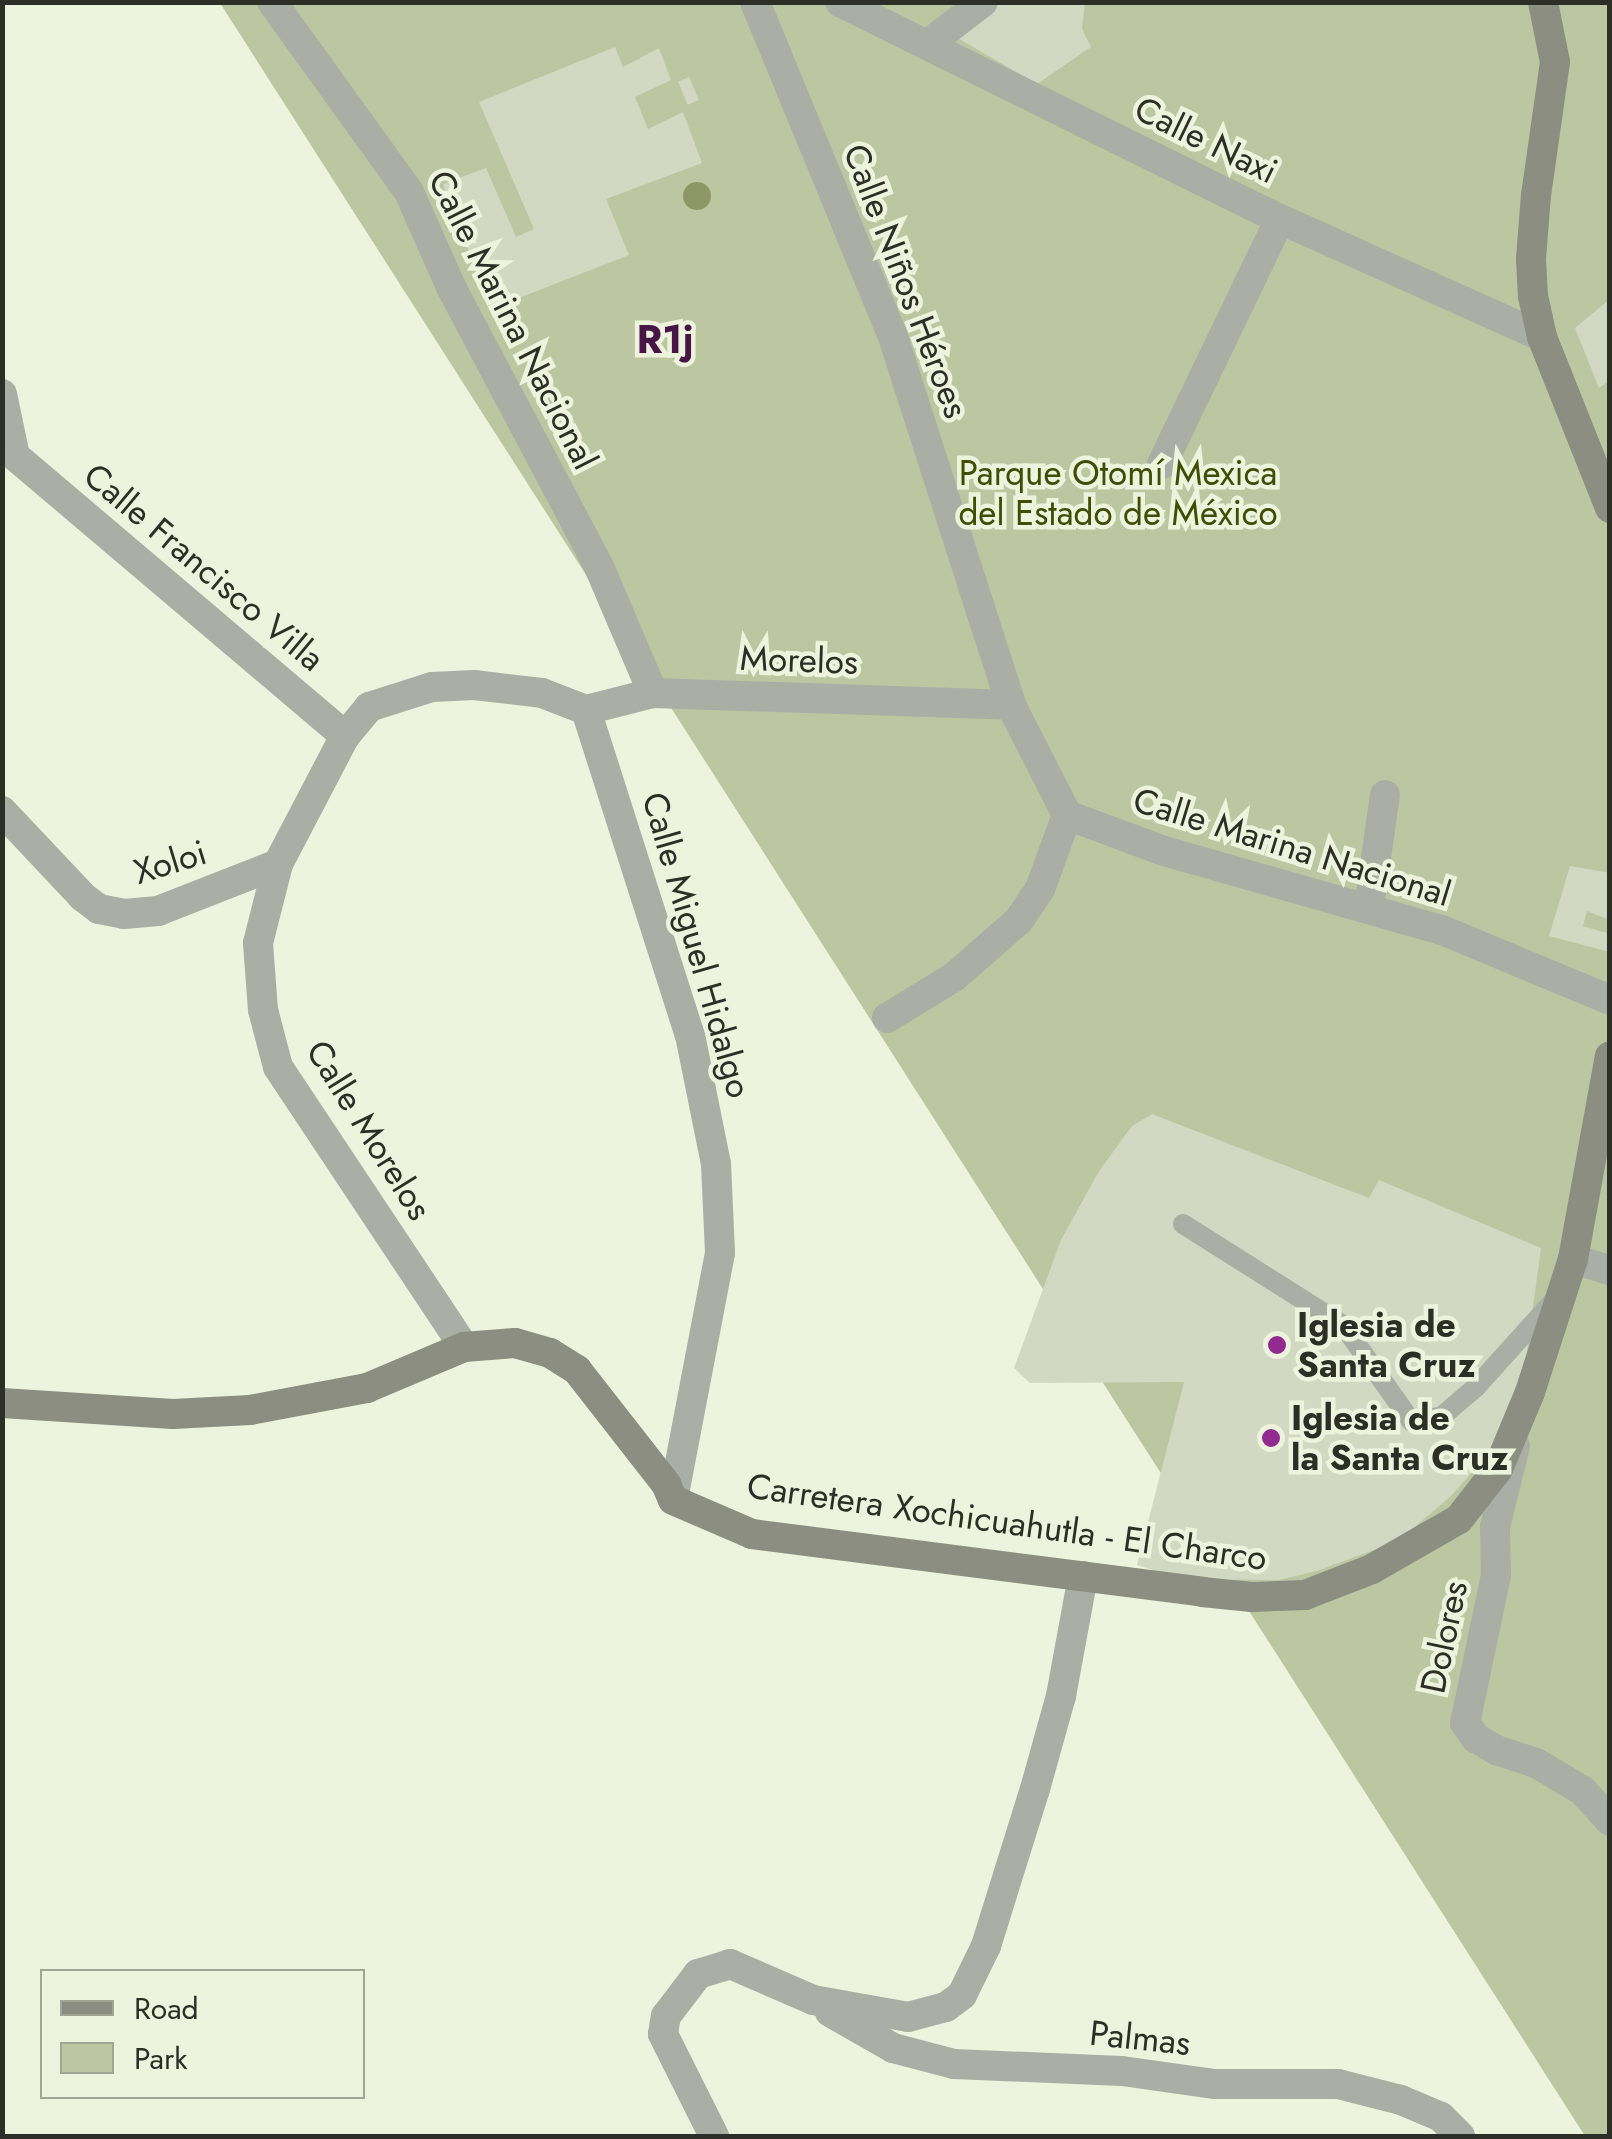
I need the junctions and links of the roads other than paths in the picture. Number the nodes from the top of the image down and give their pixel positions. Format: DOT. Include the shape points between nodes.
graph roads {
  1 [pos="272,2"];
  2 [pos="755,2"];
  3 [pos="840,2"];
  4 [pos="983,2"];
  5 [pos="1544,2"];
  6 [pos="928,44"];
  7 [pos="1280,218"];
  8 [pos="1542,337"];
  9 [pos="2,394"];
  10 [pos="9,462"];
  11 [pos="1162,464"];
  12 [pos="1610,508"];
  13 [pos="653,693"];
  14 [pos="1011,705"];
  15 [pos="586,710"];
  16 [pos="346,736"];
  17 [pos="1384,796"];
  18 [pos="2,811"];
  19 [pos="1066,814"];
  20 [pos="278,864"];
  21 [pos="1368,907"];
  22 [pos="1610,1000"];
  23 [pos="887,1018"];
  24 [pos="1610,1056"];
  25 [pos="1183,1224"];
  26 [pos="1573,1259"];
  27 [pos="1610,1270"];
  28 [pos="1560,1293"];
  29 [pos="464,1347"];
  30 [pos="1530,1392"];
  31 [pos="2,1403"];
  32 [pos="674,1500"];
  33 [pos="1083,1576"];
  34 [pos="1610,1821"];
  35 [pos="812,2000"];
  36 [pos="714,2136"];
  37 [pos="1460,2136"];
  1 -- 13 [label="street, Calle Marina Nacional" via="409,192 451,287 600,569"];
  2 -- 14 [label="street, Calle Niños Héroes" via="894,340"];
  3 -- 6 [label="street, Calle Naxi"];
  4 -- 6 [label="street"];
  5 -- 8 [label="main road" via="1554,62 1531,259"];
  6 -- 7 [label="street, Calle Naxi"];
  7 -- 8 [label="street, Calle Naxi"];
  7 -- 11 [label="street"];
  8 -- 12 [label="main road"];
  9 -- 10 [label="street"];
  10 -- 16 [label="street, Calle Francisco Villa"];
  13 -- 14 [label="street, Morelos"];
  13 -- 15 [label="street, Morelos"];
  14 -- 19 [label="street"];
  15 -- 16 [label="street, Calle Morelos" via="542,692 432,687 370,707"];
  15 -- 32 [label="street, Calle Miguel Hidalgo" via="690,1034 716,1164 720,1253"];
  16 -- 20 [label="street, Calle Morelos"];
  17 -- 21 [label="street"];
  18 -- 20 [label="street, Xoloi" via="84,898 124,914 158,911"];
  19 -- 21 [label="street, Calle Marina Nacional" via="1164,851"];
  19 -- 23 [label="street" via="1040,889 1019,920 954,977"];
  20 -- 29 [label="street, Calle Morelos" via="258,943 262,1010 278,1066"];
  21 -- 22 [label="street, Calle Marina Nacional" via="1442,930"];
  24 -- 26 [label="main road, Carretera Xochicuahutla - El Charco"];
  25 -- 28 [label="lane" via="1343,1325 1411,1421 1441,1417 1476,1387"];
  26 -- 27 [label="street"];
  26 -- 28 [label="main road, Carretera Xochicuahutla - El Charco"];
  28 -- 30 [label="main road, Carretera Xochicuahutla - El Charco"];
  29 -- 31 [label="main road" via="367,1388 250,1410 173,1414"];
  29 -- 32 [label="main road" via="514,1343 550,1352 576,1370"];
  30 -- 33 [label="main road, Carretera Xochicuahutla - El Charco" via="1498,1469 1459,1519 1372,1569 1305,1595 1252,1598"];
  30 -- 34 [label="street, Dolores" via="1495,1527 1496,1574 1465,1723 1496,1750 1536,1763 1583,1791"];
  32 -- 33 [label="main road, Carretera Xochicuahutla - El Charco" via="752,1534"];
  33 -- 35 [label="street, Palmas" via="1061,1696 976,1974 955,2002 927,2014 874,2014"];
  35 -- 36 [label="street, Palmas" via="730,1964 698,1974 674,2001 663,2034"];
  35 -- 37 [label="street, Palmas" via="893,2048 954,2064 1122,2071 1214,2084 1338,2084 1401,2100 1441,2118"];
}
